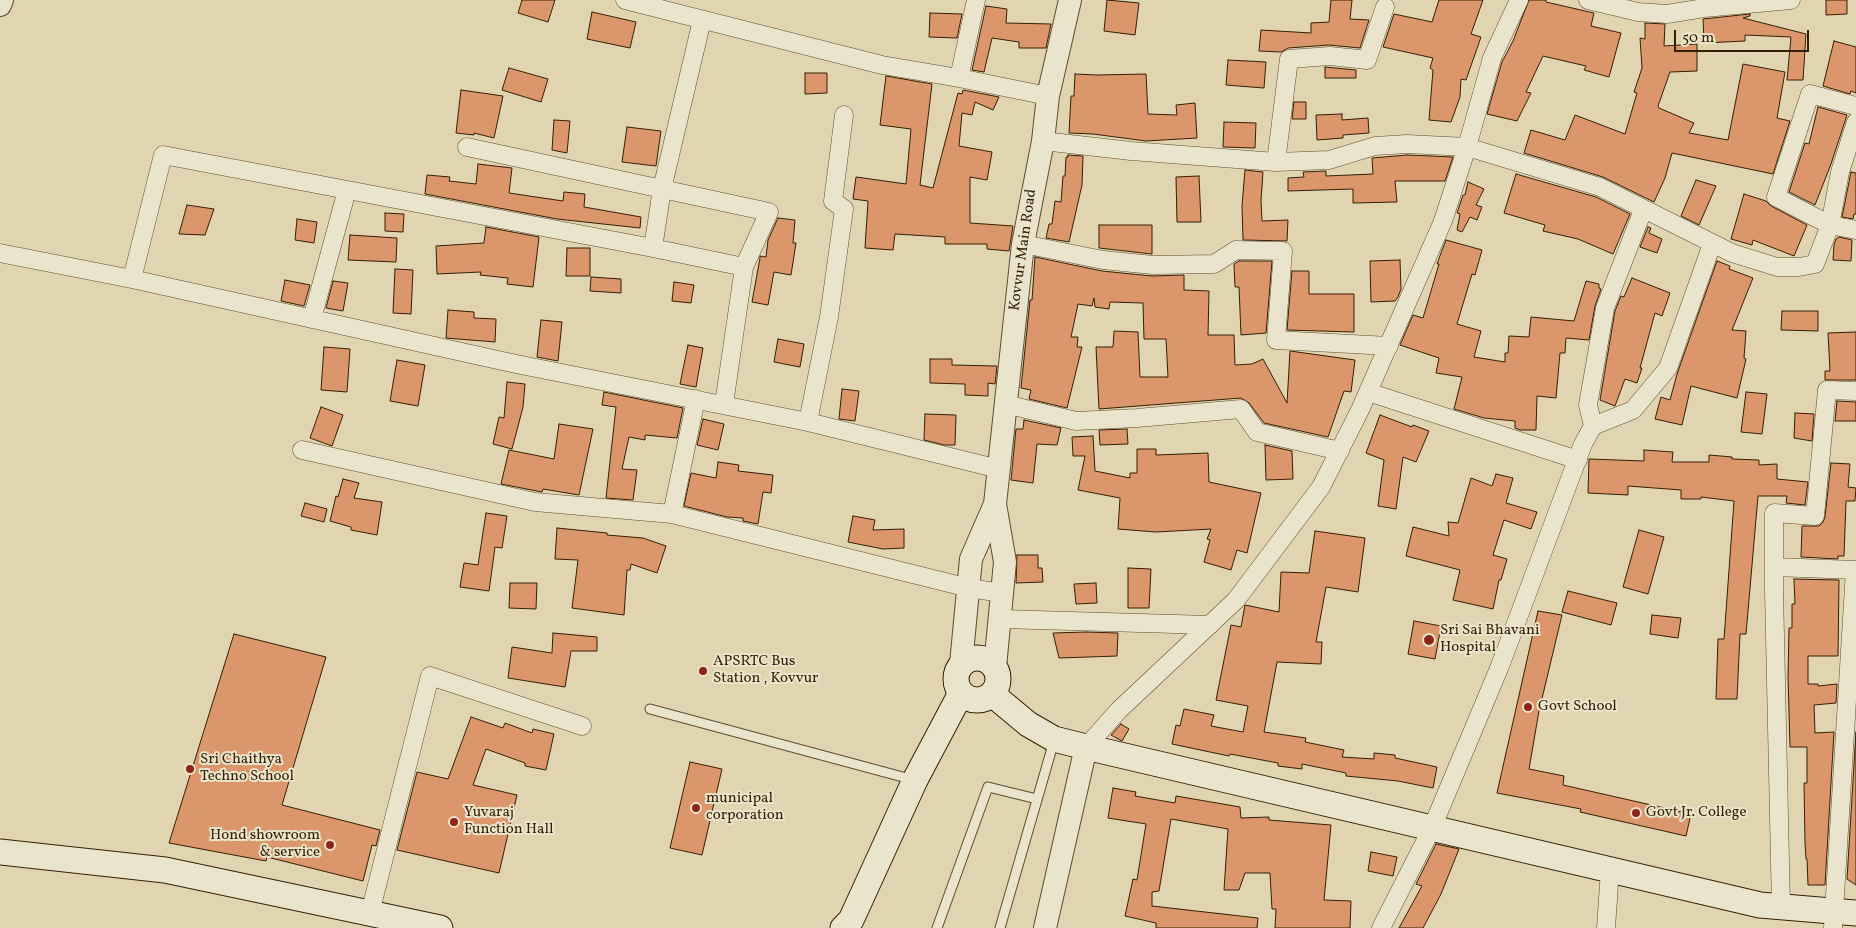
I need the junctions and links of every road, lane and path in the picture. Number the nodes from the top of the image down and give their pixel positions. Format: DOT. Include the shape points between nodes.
graph roads {
  1 [pos="2,0"];
  2 [pos="625,0"];
  3 [pos="976,0"];
  4 [pos="1070,0"];
  5 [pos="1519,0"];
  6 [pos="1588,0"];
  7 [pos="1791,0"];
  8 [pos="0,5"];
  9 [pos="1385,7"];
  10 [pos="702,20"];
  11 [pos="959,78"];
  12 [pos="1048,96"];
  13 [pos="1856,106"];
  14 [pos="844,115"];
  15 [pos="1856,122"];
  16 [pos="1042,141"];
  17 [pos="467,147"];
  18 [pos="1467,147"];
  19 [pos="1276,162"];
  20 [pos="662,189"];
  21 [pos="347,190"];
  22 [pos="1643,210"];
  23 [pos="1830,225"];
  24 [pos="1856,230"];
  25 [pos="1022,244"];
  26 [pos="1712,244"];
  27 [pos="652,248"];
  28 [pos="0,253"];
  29 [pos="744,267"];
  30 [pos="132,279"];
  31 [pos="312,318"];
  32 [pos="1389,346"];
  33 [pos="1856,391"];
  34 [pos="1368,392"];
  35 [pos="696,399"];
  36 [pos="724,404"];
  37 [pos="1005,404"];
  38 [pos="808,422"];
  39 [pos="1593,426"];
  40 [pos="302,450"];
  41 [pos="1340,451"];
  42 [pos="1578,460"];
  43 [pos="999,469"];
  44 [pos="995,504"];
  45 [pos="672,514"];
  46 [pos="1774,567"];
  47 [pos="1855,570"];
  48 [pos="969,588"];
  49 [pos="1002,593"];
  50 [pos="1001,619"];
  51 [pos="1210,625"];
  52 [pos="961,664"];
  53 [pos="995,666"];
  54 [pos="961,693"];
  55 [pos="992,694"];
  56 [pos="650,709"];
  57 [pos="582,726"];
  58 [pos="1054,739"];
  59 [pos="1086,747"];
  60 [pos="914,780"];
  61 [pos="1037,799"];
  62 [pos="1432,828"];
  63 [pos="0,852"];
  64 [pos="1610,870"];
  65 [pos="1780,907"];
  66 [pos="370,913"];
  67 [pos="1841,918"];
  68 [pos="440,928"];
  69 [pos="843,928"];
  70 [pos="937,928"];
  71 [pos="1000,928"];
  72 [pos="1045,928"];
  73 [pos="1381,928"];
  74 [pos="1606,928"];
  1 -- 8 [label="street"];
  2 -- 10 [label="street"];
  3 -- 11 [label="street"];
  4 -- 12 [label="street, Kovvur Main Road"];
  5 -- 18 [label="street" via="1492,58"];
  6 -- 7 [label="street" via="1638,12 1667,14"];
  9 -- 19 [label="street" via="1367,60 1330,56 1289,59"];
  10 -- 11 [label="street" via="882,65"];
  10 -- 20 [label="street"];
  11 -- 12 [label="street"];
  12 -- 16 [label="street, Kovvur Main Road"];
  13 -- 23 [label="street" via="1810,94 1776,197"];
  14 -- 38 [label="street" via="833,201 844,209 829,317"];
  15 -- 23 [label="street" via="1840,172"];
  16 -- 19 [label="street"];
  16 -- 25 [label="street, Kovvur Main Road"];
  17 -- 20 [label="street"];
  18 -- 19 [label="street" via="1375,146 1329,160"];
  18 -- 22 [label="street" via="1600,187"];
  18 -- 32 [label="street" via="1443,221"];
  20 -- 27 [label="street"];
  20 -- 29 [label="street" via="769,212"];
  21 -- 27 [label="street"];
  21 -- 30 [label="street" via="163,156"];
  21 -- 31 [label="street"];
  22 -- 26 [label="street"];
  22 -- 39 [label="street" via="1606,308 1588,404"];
  23 -- 24 [label="street"];
  23 -- 26 [label="street" via="1815,264 1799,267 1777,267"];
  25 -- 32 [label="street" via="1103,260 1153,265 1214,264 1236,250 1284,251 1276,340"];
  25 -- 37 [label="street, Kovvur Main Road"];
  26 -- 39 [label="street" via="1668,368 1633,410"];
  27 -- 29 [label="street"];
  28 -- 30 [label="street"];
  29 -- 36 [label="street"];
  30 -- 31 [label="street"];
  31 -- 35 [label="street" via="516,364"];
  32 -- 34 [label="street"];
  33 -- 46 [label="street" via="1827,390 1815,516 1774,513"];
  34 -- 41 [label="street"];
  34 -- 42 [label="street"];
  35 -- 36 [label="street"];
  35 -- 45 [label="street"];
  36 -- 38 [label="street"];
  37 -- 41 [label="street" via="1076,421 1240,408 1257,432"];
  37 -- 43 [label="street, Kovvur Main Road"];
  38 -- 43 [label="street"];
  39 -- 42 [label="street"];
  40 -- 45 [label="street" via="535,502"];
  41 -- 51 [label="street" via="1321,488 1236,600"];
  42 -- 62 [label="street" via="1500,666"];
  43 -- 44 [label="street, Kovvur Main Road"];
  44 -- 48 [label="street, Kovvur Main Road" via="971,559"];
  44 -- 49 [label="street, Kovvur Main Road" via="1005,562"];
  45 -- 48 [label="street"];
  46 -- 47 [label="street"];
  46 -- 65 [label="street"];
  47 -- 67 [label="street"];
  48 -- 49 [label="street"];
  48 -- 52 [label="street, Kovvur Main Road"];
  49 -- 50 [label="street, Kovvur Main Road"];
  50 -- 51 [label="street"];
  50 -- 53 [label="street, Kovvur Main Road"];
  51 -- 59 [label="street" via="1119,710"];
  52 -- 53 [label="main road" via="975,657"];
  52 -- 54 [label="main road" via="955,681"];
  53 -- 55 [label="main road" via="998,681"];
  54 -- 55 [label="main road" via="966,698 979,700"];
  54 -- 60 [label="main road"];
  55 -- 58 [label="main road" via="1028,724"];
  56 -- 60 [label="lane"];
  57 -- 66 [label="street" via="430,676"];
  58 -- 59 [label="main road"];
  58 -- 61 [label="lane"];
  59 -- 62 [label="main road"];
  59 -- 72 [label="street"];
  60 -- 69 [label="main road" via="851,920"];
  61 -- 70 [label="lane" via="988,787"];
  61 -- 71 [label="lane"];
  62 -- 64 [label="main road"];
  62 -- 73 [label="street"];
  63 -- 66 [label="main road" via="165,870"];
  64 -- 65 [label="main road"];
  64 -- 74 [label="street"];
  65 -- 67 [label="main road"];
  66 -- 68 [label="main road"];
}
